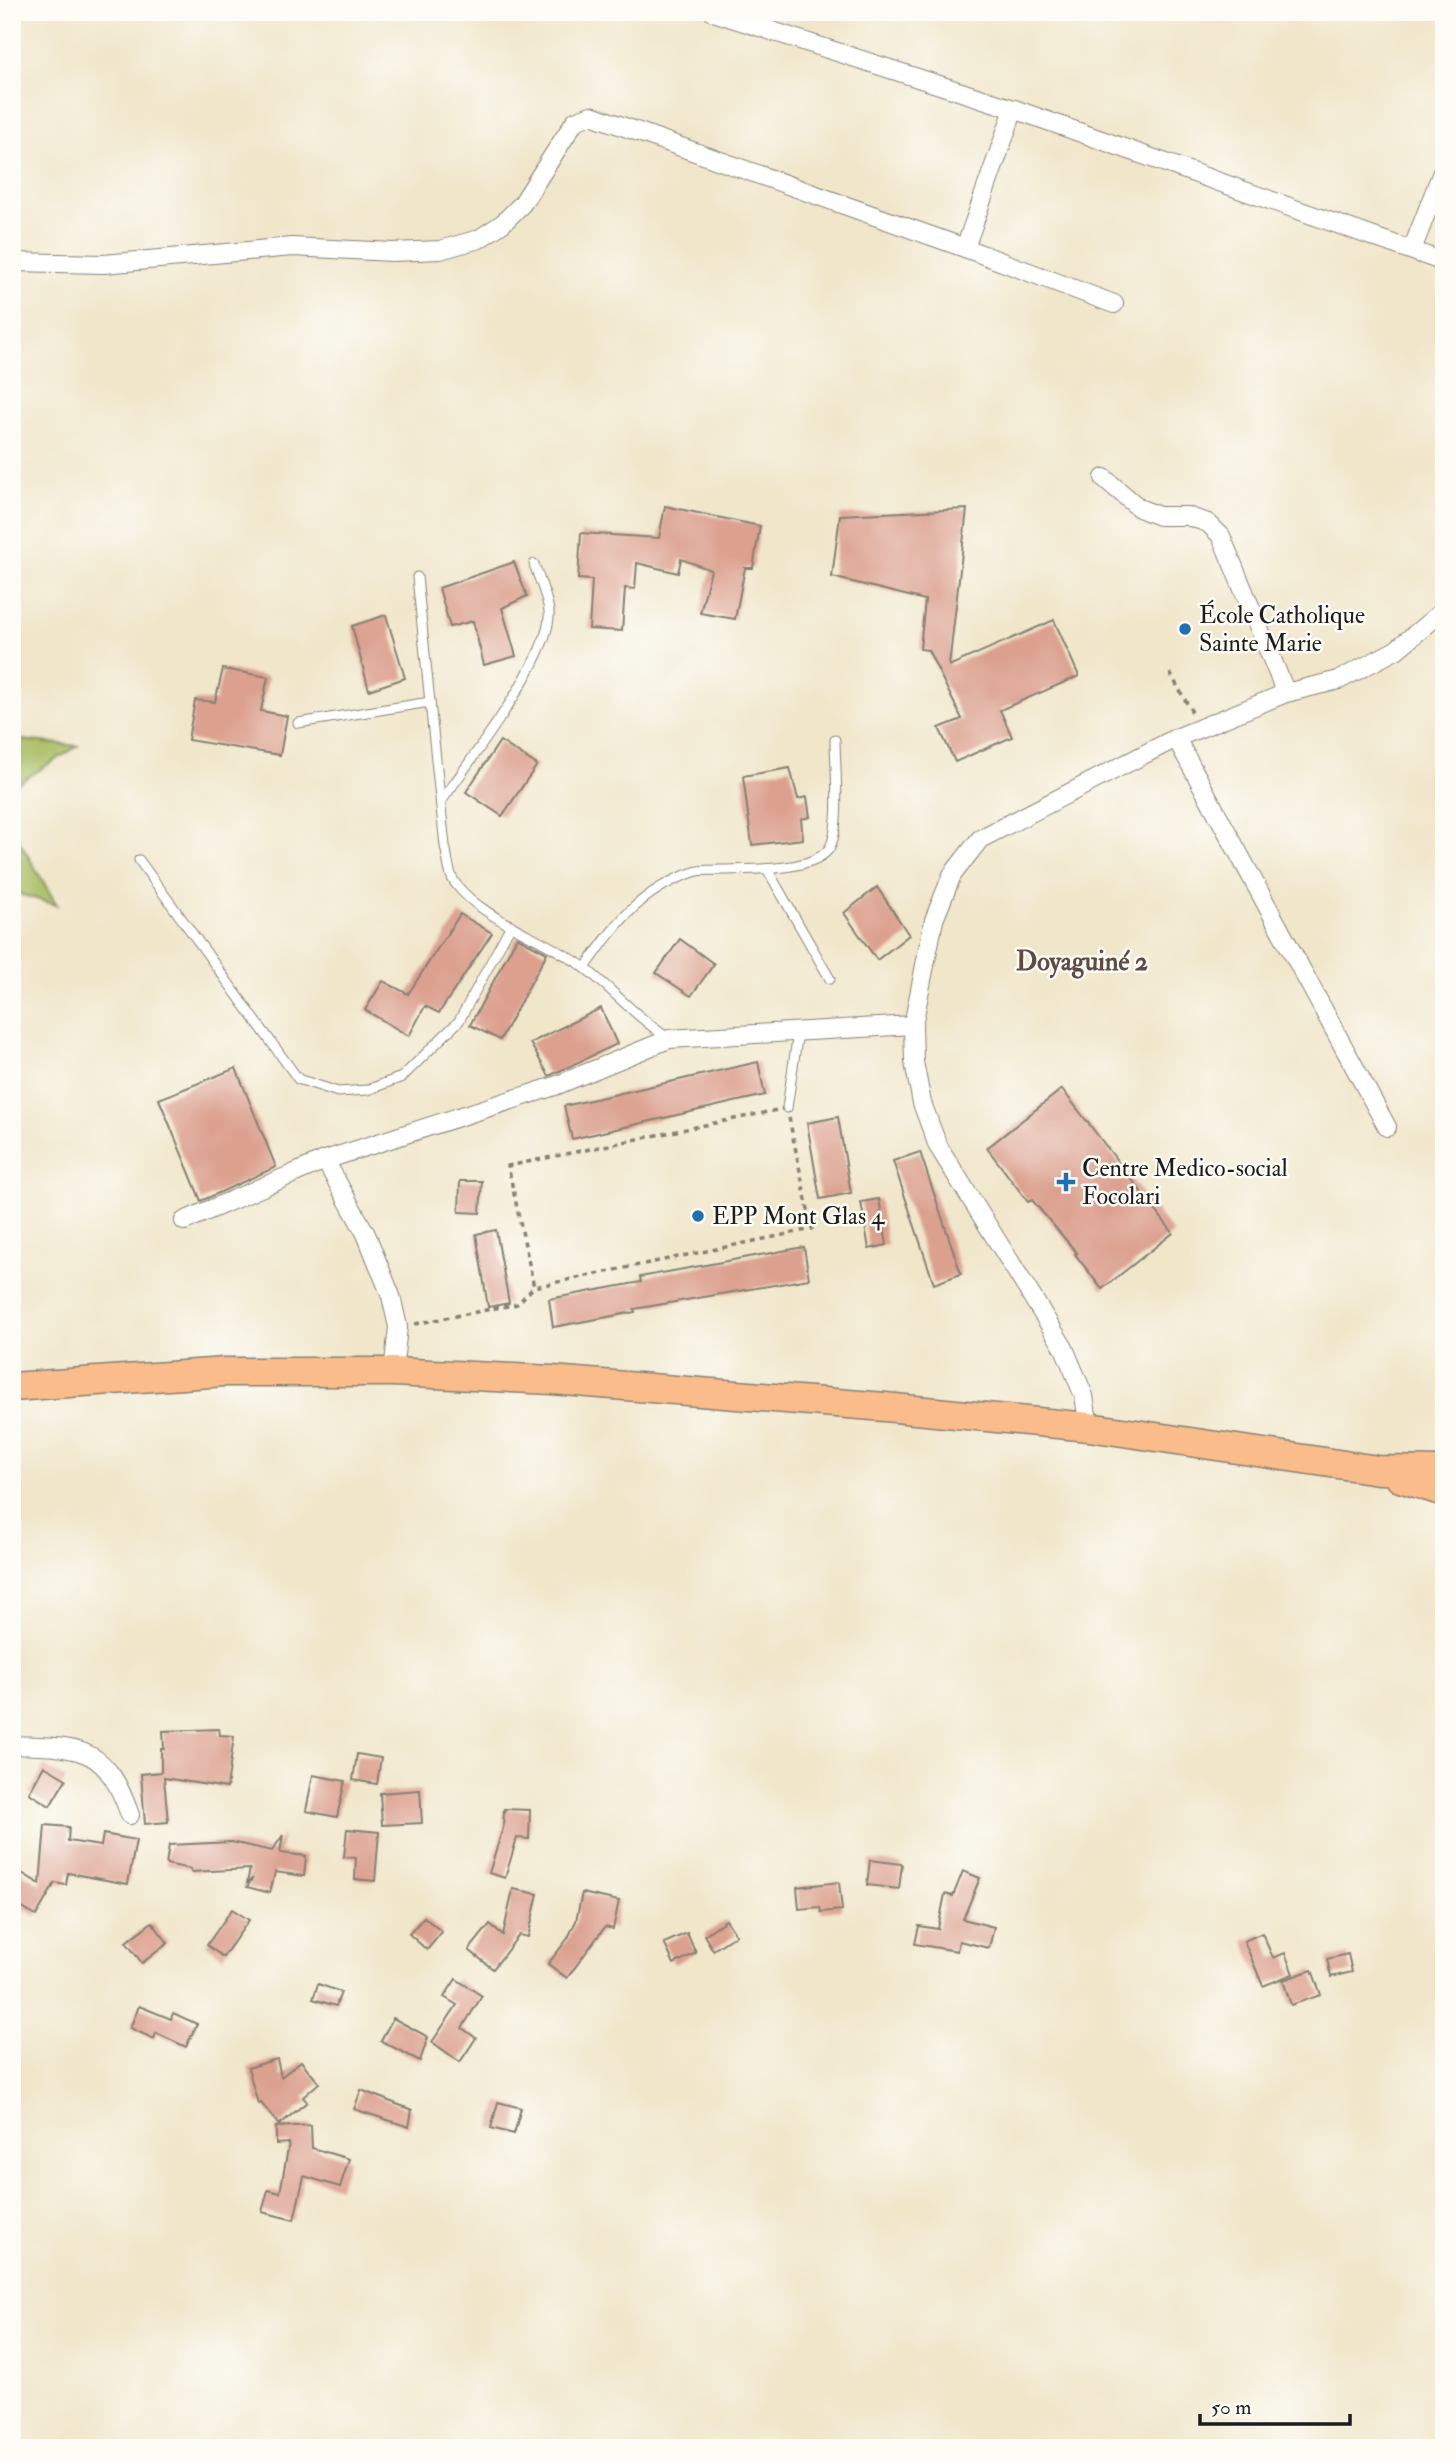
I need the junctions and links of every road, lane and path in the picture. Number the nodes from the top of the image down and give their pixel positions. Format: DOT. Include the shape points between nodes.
graph roads {
  1 [pos="713,12"];
  2 [pos="1014,109"];
  3 [pos="1444,167"];
  4 [pos="965,248"];
  5 [pos="1412,250"];
  6 [pos="12,262"];
  7 [pos="1444,262"];
  8 [pos="1114,304"];
  9 [pos="1104,478"];
  10 [pos="534,564"];
  11 [pos="417,577"];
  12 [pos="1444,610"];
  13 [pos="1170,673"];
  14 [pos="1286,693"];
  15 [pos="430,702"];
  16 [pos="298,723"];
  17 [pos="1201,728"];
  18 [pos="1176,738"];
  19 [pos="835,740"];
  20 [pos="441,802"];
  21 [pos="139,860"];
  22 [pos="767,869"];
  23 [pos="511,925"];
  24 [pos="585,968"];
  25 [pos="830,978"];
  26 [pos="913,1025"];
  27 [pos="798,1032"];
  28 [pos="669,1039"];
  29 [pos="787,1108"];
  30 [pos="1387,1127"];
  31 [pos="324,1160"];
  32 [pos="184,1221"];
  33 [pos="534,1287"];
  34 [pos="398,1327"];
  35 [pos="393,1372"];
  36 [pos="12,1387"];
  37 [pos="1089,1427"];
  38 [pos="1378,1470"];
  39 [pos="1444,1471"];
  40 [pos="1444,1492"];
  41 [pos="12,1745"];
  42 [pos="130,1815"];
  1 -- 2 [label="street"];
  2 -- 4 [label="street"];
  2 -- 5 [label="street"];
  3 -- 5 [label="street"];
  4 -- 6 [label="street" via="591,115 575,121 522,204 503,223 479,239 440,250 292,247 104,264"];
  4 -- 8 [label="street"];
  5 -- 7 [label="street"];
  9 -- 14 [label="street" via="1139,509 1159,516 1187,516 1208,523 1221,536"];
  10 -- 20 [label="lane" via="550,612 544,640 526,679"];
  11 -- 15 [label="lane"];
  12 -- 14 [label="street" via="1396,650 1339,680"];
  13 -- 17 [label="path"];
  14 -- 17 [label="street"];
  15 -- 16 [label="lane"];
  15 -- 20 [label="lane"];
  17 -- 18 [label="street"];
  18 -- 26 [label="street" via="980,839 952,875 934,920"];
  18 -- 30 [label="street"];
  19 -- 22 [label="lane" via="836,820 829,849 814,860"];
  20 -- 23 [label="lane" via="453,881 476,905"];
  21 -- 23 [label="lane" via="298,1079 338,1092 367,1090 402,1077 459,1021"];
  22 -- 24 [label="lane" via="696,871 651,892 617,922"];
  22 -- 25 [label="lane"];
  23 -- 24 [label="lane"];
  24 -- 28 [label="lane"];
  26 -- 27 [label="street"];
  26 -- 37 [label="street" via="922,1103 938,1146 1063,1349 1084,1396"];
  27 -- 28 [label="street"];
  27 -- 29 [label="lane"];
  28 -- 31 [label="street" via="555,1086"];
  29 -- 33 [label="path" via="812,1229"];
  29 -- 33 [label="path" via="508,1166"];
  31 -- 32 [label="street"];
  31 -- 34 [label="street" via="366,1234"];
  33 -- 34 [label="path" via="517,1304"];
  34 -- 35 [label="street"];
  35 -- 36 [label="main road" via="225,1371"];
  35 -- 37 [label="main road" via="844,1403"];
  37 -- 38 [label="main road"];
  38 -- 39 [label="main road"];
  38 -- 40 [label="main road"];
  41 -- 42 [label="street" via="74,1748 102,1762 121,1790"];
}
